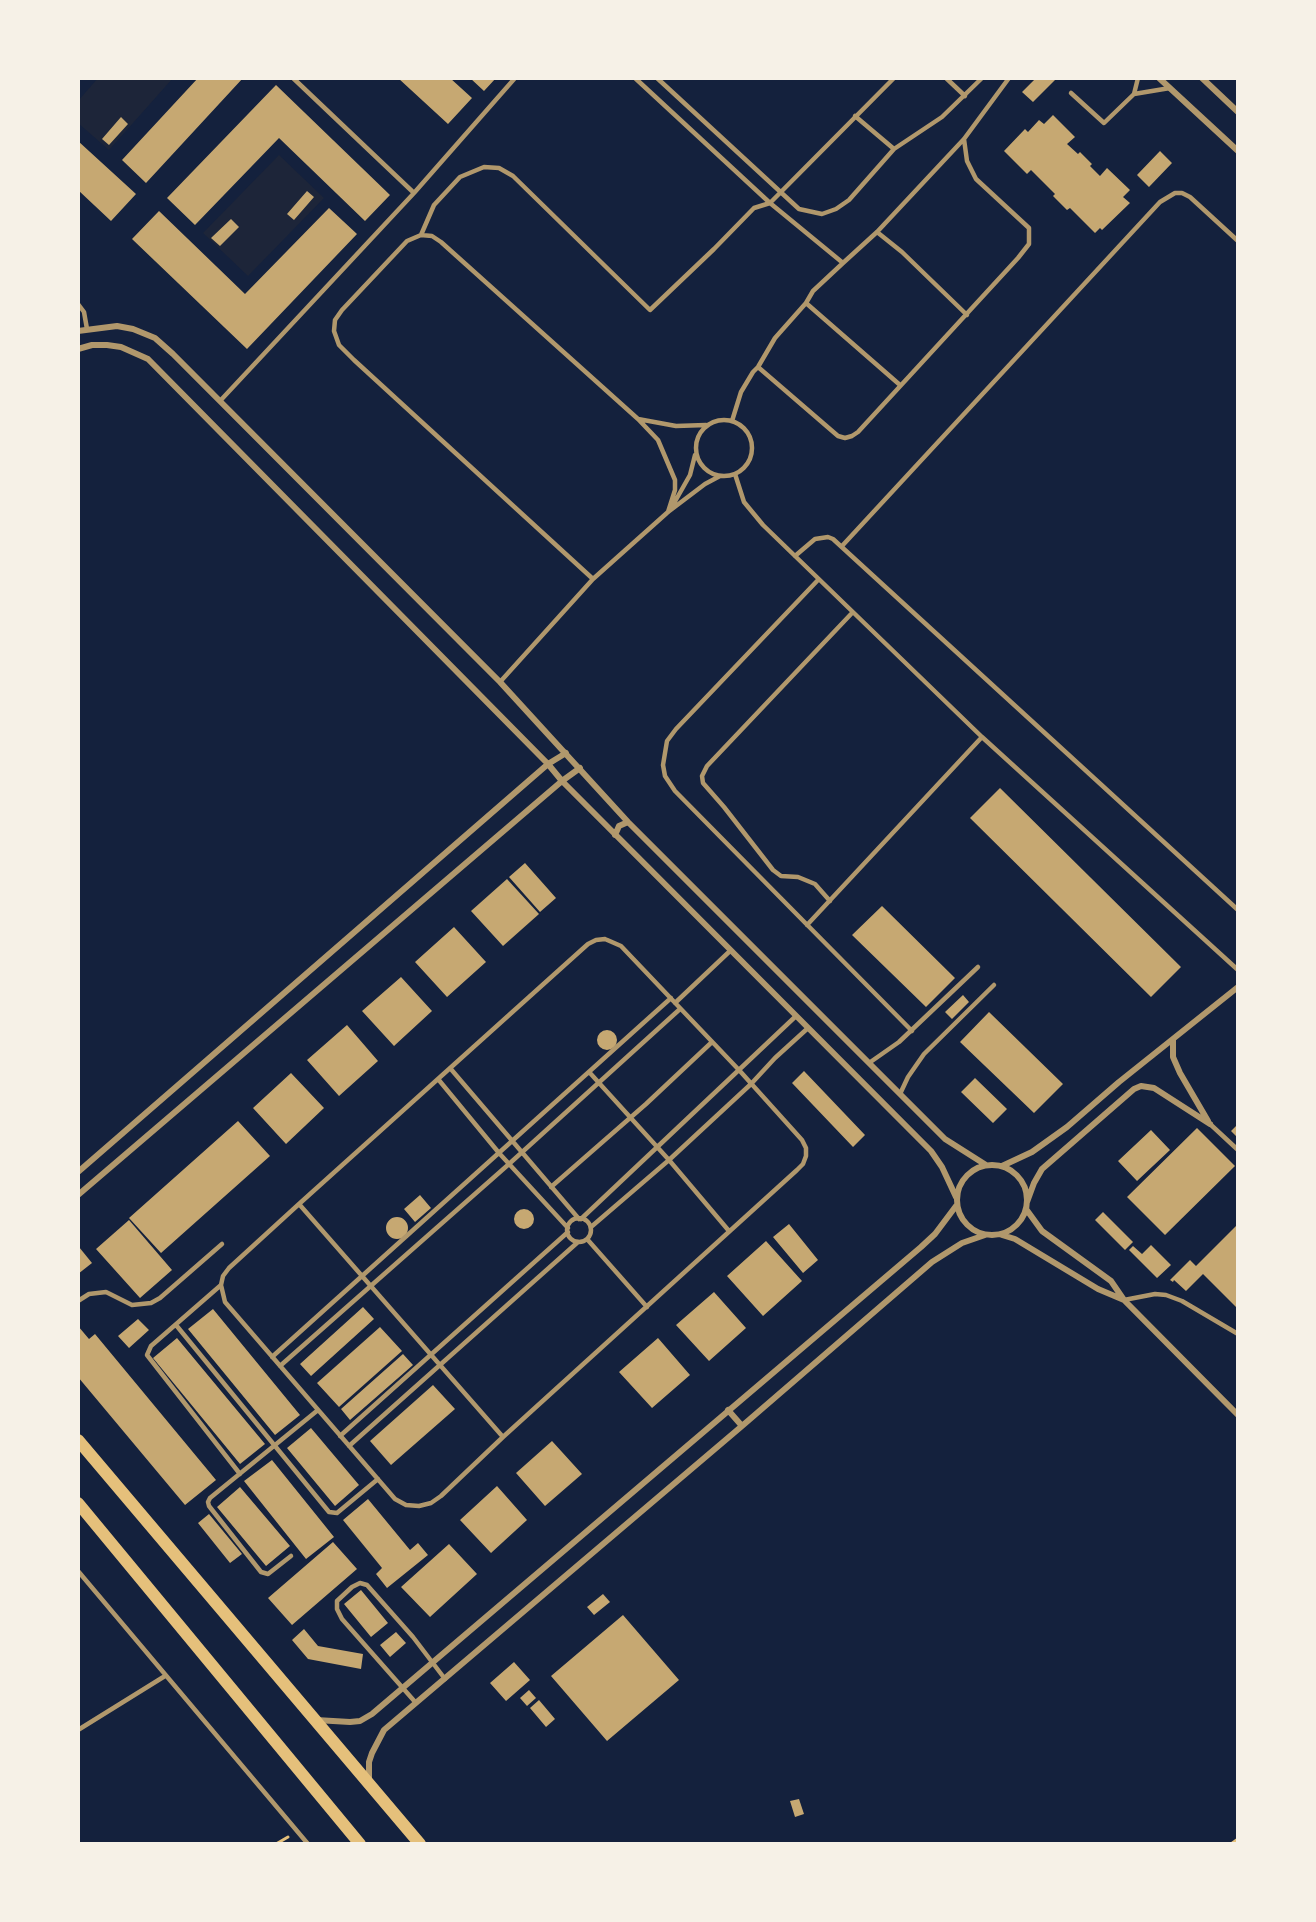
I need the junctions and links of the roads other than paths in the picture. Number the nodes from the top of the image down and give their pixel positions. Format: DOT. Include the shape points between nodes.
graph roads {
  1 [pos="293,78"];
  2 [pos="515,78"];
  3 [pos="635,78"];
  4 [pos="657,78"];
  5 [pos="894,78"];
  6 [pos="946,78"];
  7 [pos="982,78"];
  8 [pos="1009,78"];
  9 [pos="1138,78"];
  10 [pos="1159,78"];
  11 [pos="1202,78"];
  12 [pos="1170,88"];
  13 [pos="1071,93"];
  14 [pos="1134,94"];
  15 [pos="965,96"];
  16 [pos="1238,112"];
  17 [pos="855,116"];
  18 [pos="964,139"];
  19 [pos="894,149"];
  20 [pos="1238,152"];
  21 [pos="781,192"];
  22 [pos="414,193"];
  23 [pos="770,203"];
  24 [pos="878,232"];
  25 [pos="421,235"];
  26 [pos="1238,241"];
  27 [pos="843,263"];
  28 [pos="806,303"];
  29 [pos="78,304"];
  30 [pos="967,315"];
  31 [pos="87,329"];
  32 [pos="78,331"];
  33 [pos="78,349"];
  34 [pos="758,367"];
  35 [pos="900,385"];
  36 [pos="220,401"];
  37 [pos="638,419"];
  38 [pos="732,421"];
  39 [pos="706,425"];
  40 [pos="696,454"];
  41 [pos="735,474"];
  42 [pos="720,476"];
  43 [pos="668,512"];
  44 [pos="842,546"];
  45 [pos="795,556"];
  46 [pos="593,579"];
  47 [pos="818,580"];
  48 [pos="852,613"];
  49 [pos="500,682"];
  50 [pos="982,737"];
  51 [pos="566,753"];
  52 [pos="548,764"];
  53 [pos="580,768"];
  54 [pos="562,782"];
  55 [pos="628,822"];
  56 [pos="615,835"];
  57 [pos="830,901"];
  58 [pos="1238,910"];
  59 [pos="807,926"];
  60 [pos="730,951"];
  61 [pos="978,967"];
  62 [pos="1238,970"];
  63 [pos="994,985"];
  64 [pos="1238,987"];
  65 [pos="673,1000"];
  66 [pos="680,1010"];
  67 [pos="796,1016"];
  68 [pos="808,1028"];
  69 [pos="912,1031"];
  70 [pos="1173,1040"];
  71 [pos="712,1041"];
  72 [pos="869,1064"];
  73 [pos="450,1068"];
  74 [pos="739,1070"];
  75 [pos="590,1073"];
  76 [pos="438,1079"];
  77 [pos="599,1083"];
  78 [pos="751,1084"];
  79 [pos="900,1094"];
  80 [pos="1210,1124"];
  81 [pos="512,1142"];
  82 [pos="657,1148"];
  83 [pos="1238,1150"];
  84 [pos="499,1153"];
  85 [pos="522,1153"];
  86 [pos="669,1160"];
  87 [pos="509,1164"];
  88 [pos="986,1165"];
  89 [pos="1002,1166"];
  90 [pos="78,1172"];
  91 [pos="551,1187"];
  92 [pos="78,1195"];
  93 [pos="956,1197"];
  94 [pos="299,1204"];
  95 [pos="1027,1205"];
  96 [pos="956,1206"];
  97 [pos="580,1219"];
  98 [pos="591,1227"];
  99 [pos="568,1230"];
  100 [pos="729,1231"];
  101 [pos="1001,1234"];
  102 [pos="985,1235"];
  103 [pos="587,1239"];
  104 [pos="578,1242"];
  105 [pos="222,1244"];
  106 [pos="363,1274"];
  107 [pos="371,1284"];
  108 [pos="221,1285"];
  109 [pos="1124,1300"];
  110 [pos="78,1301"];
  111 [pos="647,1307"];
  112 [pos="176,1325"];
  113 [pos="1238,1334"];
  114 [pos="431,1355"];
  115 [pos="272,1357"];
  116 [pos="280,1366"];
  117 [pos="441,1366"];
  118 [pos="318,1410"];
  119 [pos="728,1410"];
  120 [pos="1238,1415"];
  121 [pos="742,1426"];
  122 [pos="340,1436"];
  123 [pos="503,1437"];
  124 [pos="78,1440"];
  125 [pos="275,1445"];
  126 [pos="349,1446"];
  127 [pos="240,1474"];
  128 [pos="378,1479"];
  129 [pos="78,1503"];
  130 [pos="291,1556"];
  131 [pos="78,1571"];
  132 [pos="433,1663"];
  133 [pos="165,1676"];
  134 [pos="445,1679"];
  135 [pos="403,1688"];
  136 [pos="416,1703"];
  137 [pos="315,1720"];
  138 [pos="78,1730"];
  139 [pos="369,1784"];
  140 [pos="308,1844"];
  141 [pos="360,1844"];
  142 [pos="420,1844"];
  1 -- 22 [label="lane"];
  2 -- 22 [label="lane"];
  3 -- 23 [label="lane"];
  4 -- 21 [label="lane"];
  5 -- 17 [label="lane"];
  6 -- 15 [label="lane"];
  7 -- 15 [label="lane"];
  8 -- 18 [label="lane"];
  9 -- 14 [label="lane"];
  10 -- 12 [label="street"];
  11 -- 16 [label="street"];
  12 -- 14 [label="lane"];
  12 -- 20 [label="street"];
  13 -- 14 [label="lane" via="1104,123"];
  15 -- 19 [label="lane" via="942,117"];
  17 -- 19 [label="lane"];
  17 -- 21 [label="lane"];
  18 -- 24 [label="lane"];
  18 -- 30 [label="lane" via="967,161 976,179 1029,228 1030,237 1018,258"];
  19 -- 21 [label="lane" via="849,200 836,209 822,214 799,209"];
  21 -- 23 [label="lane"];
  22 -- 36 [label="lane"];
  23 -- 25 [label="lane" via="754,208 650,310 513,176 499,168 484,166 460,177 434,205"];
  23 -- 27 [label="lane"];
  24 -- 27 [label="lane"];
  24 -- 30 [label="lane"];
  25 -- 37 [label="lane" via="441,242"];
  25 -- 46 [label="lane" via="406,241 342,310 334,332 339,345"];
  26 -- 44 [label="lane" via="1190,197 1175,193 1160,202"];
  27 -- 28 [label="lane" via="813,291"];
  28 -- 34 [label="lane" via="775,338"];
  28 -- 35 [label="lane"];
  29 -- 31 [label="lane"];
  30 -- 35 [label="lane"];
  31 -- 32 [label="street"];
  31 -- 36 [label="street" via="117,326 155,338"];
  33 -- 52 [label="street" via="107,345 148,359"];
  34 -- 35 [label="lane" via="830,430 845,438 858,432"];
  34 -- 38 [label="lane" via="741,392"];
  36 -- 49 [label="street"];
  37 -- 39 [label="lane" via="676,426"];
  37 -- 43 [label="lane" via="658,440 675,480"];
  38 -- 39 [label="lane" via="723,419"];
  38 -- 41 [label="lane" via="747,430 752,443 748,463"];
  39 -- 40 [label="lane" via="698,435"];
  40 -- 42 [label="lane" via="705,469"];
  40 -- 43 [label="lane" via="690,475"];
  41 -- 42 [label="lane"];
  41 -- 45 [label="lane" via="744,502"];
  42 -- 43 [label="lane"];
  43 -- 46 [label="lane"];
  44 -- 45 [label="lane" via="833,538 820,537"];
  44 -- 58 [label="lane"];
  45 -- 47 [label="lane"];
  46 -- 49 [label="lane"];
  47 -- 48 [label="lane"];
  47 -- 59 [label="lane" via="676,729 667,741 663,765 675,791"];
  48 -- 50 [label="lane"];
  48 -- 57 [label="lane" via="707,766 702,776 702,783 773,870 815,884"];
  49 -- 51 [label="street"];
  50 -- 57 [label="lane"];
  50 -- 62 [label="lane"];
  51 -- 52 [label="street"];
  51 -- 53 [label="street"];
  52 -- 54 [label="street"];
  52 -- 90 [label="street"];
  53 -- 54 [label="street"];
  53 -- 55 [label="street"];
  54 -- 56 [label="street"];
  54 -- 92 [label="street"];
  55 -- 56 [label="street" via="619,826"];
  55 -- 72 [label="street"];
  56 -- 60 [label="street"];
  57 -- 59 [label="lane"];
  59 -- 69 [label="lane"];
  60 -- 65 [label="lane"];
  60 -- 67 [label="street"];
  61 -- 69 [label="lane"];
  63 -- 79 [label="lane" via="924,1054"];
  64 -- 70 [label="street"];
  65 -- 66 [label="lane"];
  65 -- 73 [label="lane" via="621,946 605,939 596,940"];
  65 -- 75 [label="lane"];
  66 -- 71 [label="lane"];
  66 -- 77 [label="lane"];
  67 -- 68 [label="street"];
  67 -- 74 [label="lane"];
  68 -- 78 [label="lane"];
  68 -- 93 [label="street" via="931,1151"];
  69 -- 72 [label="lane"];
  70 -- 80 [label="street" via="1173,1057 1180,1073"];
  70 -- 89 [label="street" via="1067,1128 1032,1152"];
  71 -- 74 [label="lane"];
  71 -- 91 [label="lane"];
  72 -- 79 [label="street"];
  73 -- 76 [label="lane"];
  73 -- 81 [label="lane"];
  74 -- 78 [label="lane"];
  74 -- 82 [label="lane"];
  75 -- 77 [label="lane"];
  75 -- 81 [label="lane"];
  76 -- 84 [label="lane"];
  76 -- 94 [label="lane"];
  77 -- 82 [label="lane"];
  77 -- 85 [label="lane"];
  78 -- 86 [label="lane"];
  78 -- 100 [label="lane" via="802,1140 806,1156 797,1170"];
  79 -- 88 [label="street" via="945,1140"];
  80 -- 83 [label="lane"];
  80 -- 95 [label="street" via="1154,1088 1134,1089 1042,1169"];
  81 -- 84 [label="lane"];
  81 -- 85 [label="lane"];
  82 -- 86 [label="lane"];
  82 -- 97 [label="lane"];
  84 -- 87 [label="lane"];
  84 -- 106 [label="lane"];
  85 -- 87 [label="lane"];
  85 -- 91 [label="lane"];
  86 -- 98 [label="lane"];
  86 -- 100 [label="lane"];
  87 -- 99 [label="lane"];
  87 -- 107 [label="lane"];
  88 -- 89 [label="street"];
  88 -- 93 [label="street" via="961,1182"];
  89 -- 95 [label="street" via="1023,1184"];
  91 -- 97 [label="lane"];
  93 -- 96 [label="street"];
  94 -- 106 [label="lane"];
  94 -- 108 [label="lane" via="229,1268"];
  95 -- 101 [label="street" via="1020,1222"];
  95 -- 109 [label="street" via="1042,1231 1111,1281"];
  96 -- 102 [label="street" via="966,1225"];
  96 -- 119 [label="street" via="921,1247"];
  97 -- 98 [label="lane"];
  97 -- 99 [label="lane" via="572,1221"];
  98 -- 103 [label="lane"];
  99 -- 104 [label="lane"];
  99 -- 114 [label="lane"];
  100 -- 111 [label="lane"];
  101 -- 102 [label="street"];
  101 -- 109 [label="street"];
  102 -- 121 [label="street" via="932,1262"];
  103 -- 104 [label="lane"];
  103 -- 111 [label="lane"];
  104 -- 117 [label="lane"];
  105 -- 110 [label="lane" via="151,1304 132,1305 106,1292 89,1294"];
  106 -- 107 [label="lane"];
  106 -- 115 [label="lane"];
  107 -- 114 [label="lane"];
  107 -- 116 [label="lane"];
  108 -- 112 [label="lane"];
  108 -- 115 [label="lane" via="225,1302"];
  109 -- 113 [label="lane" via="1166,1295"];
  109 -- 120 [label="street"];
  111 -- 123 [label="lane"];
  112 -- 125 [label="lane"];
  112 -- 127 [label="lane" via="151,1346 149,1360"];
  114 -- 117 [label="lane"];
  114 -- 122 [label="lane"];
  115 -- 116 [label="lane"];
  116 -- 118 [label="lane"];
  117 -- 123 [label="lane"];
  117 -- 126 [label="lane"];
  118 -- 122 [label="lane"];
  118 -- 125 [label="lane"];
  119 -- 121 [label="street"];
  119 -- 132 [label="street"];
  121 -- 134 [label="street"];
  122 -- 126 [label="lane"];
  123 -- 128 [label="lane" via="431,1503 406,1505 395,1499"];
  124 -- 137 [label="main road"];
  125 -- 127 [label="lane"];
  125 -- 128 [label="lane" via="331,1513 339,1511"];
  126 -- 128 [label="lane"];
  127 -- 130 [label="lane" via="210,1498 209,1506 261,1572 268,1574"];
  129 -- 141 [label="main road"];
  131 -- 133 [label="lane"];
  132 -- 134 [label="lane"];
  132 -- 135 [label="street"];
  132 -- 135 [label="lane" via="367,1585 360,1582 352,1587 337,1600 337,1609"];
  133 -- 138 [label="lane"];
  133 -- 140 [label="lane"];
  134 -- 136 [label="street"];
  135 -- 136 [label="lane"];
  135 -- 137 [label="street" via="360,1720"];
  136 -- 139 [label="street" via="384,1730 376,1742 369,1762"];
  137 -- 139 [label="main road"];
  139 -- 142 [label="main road"];
}
